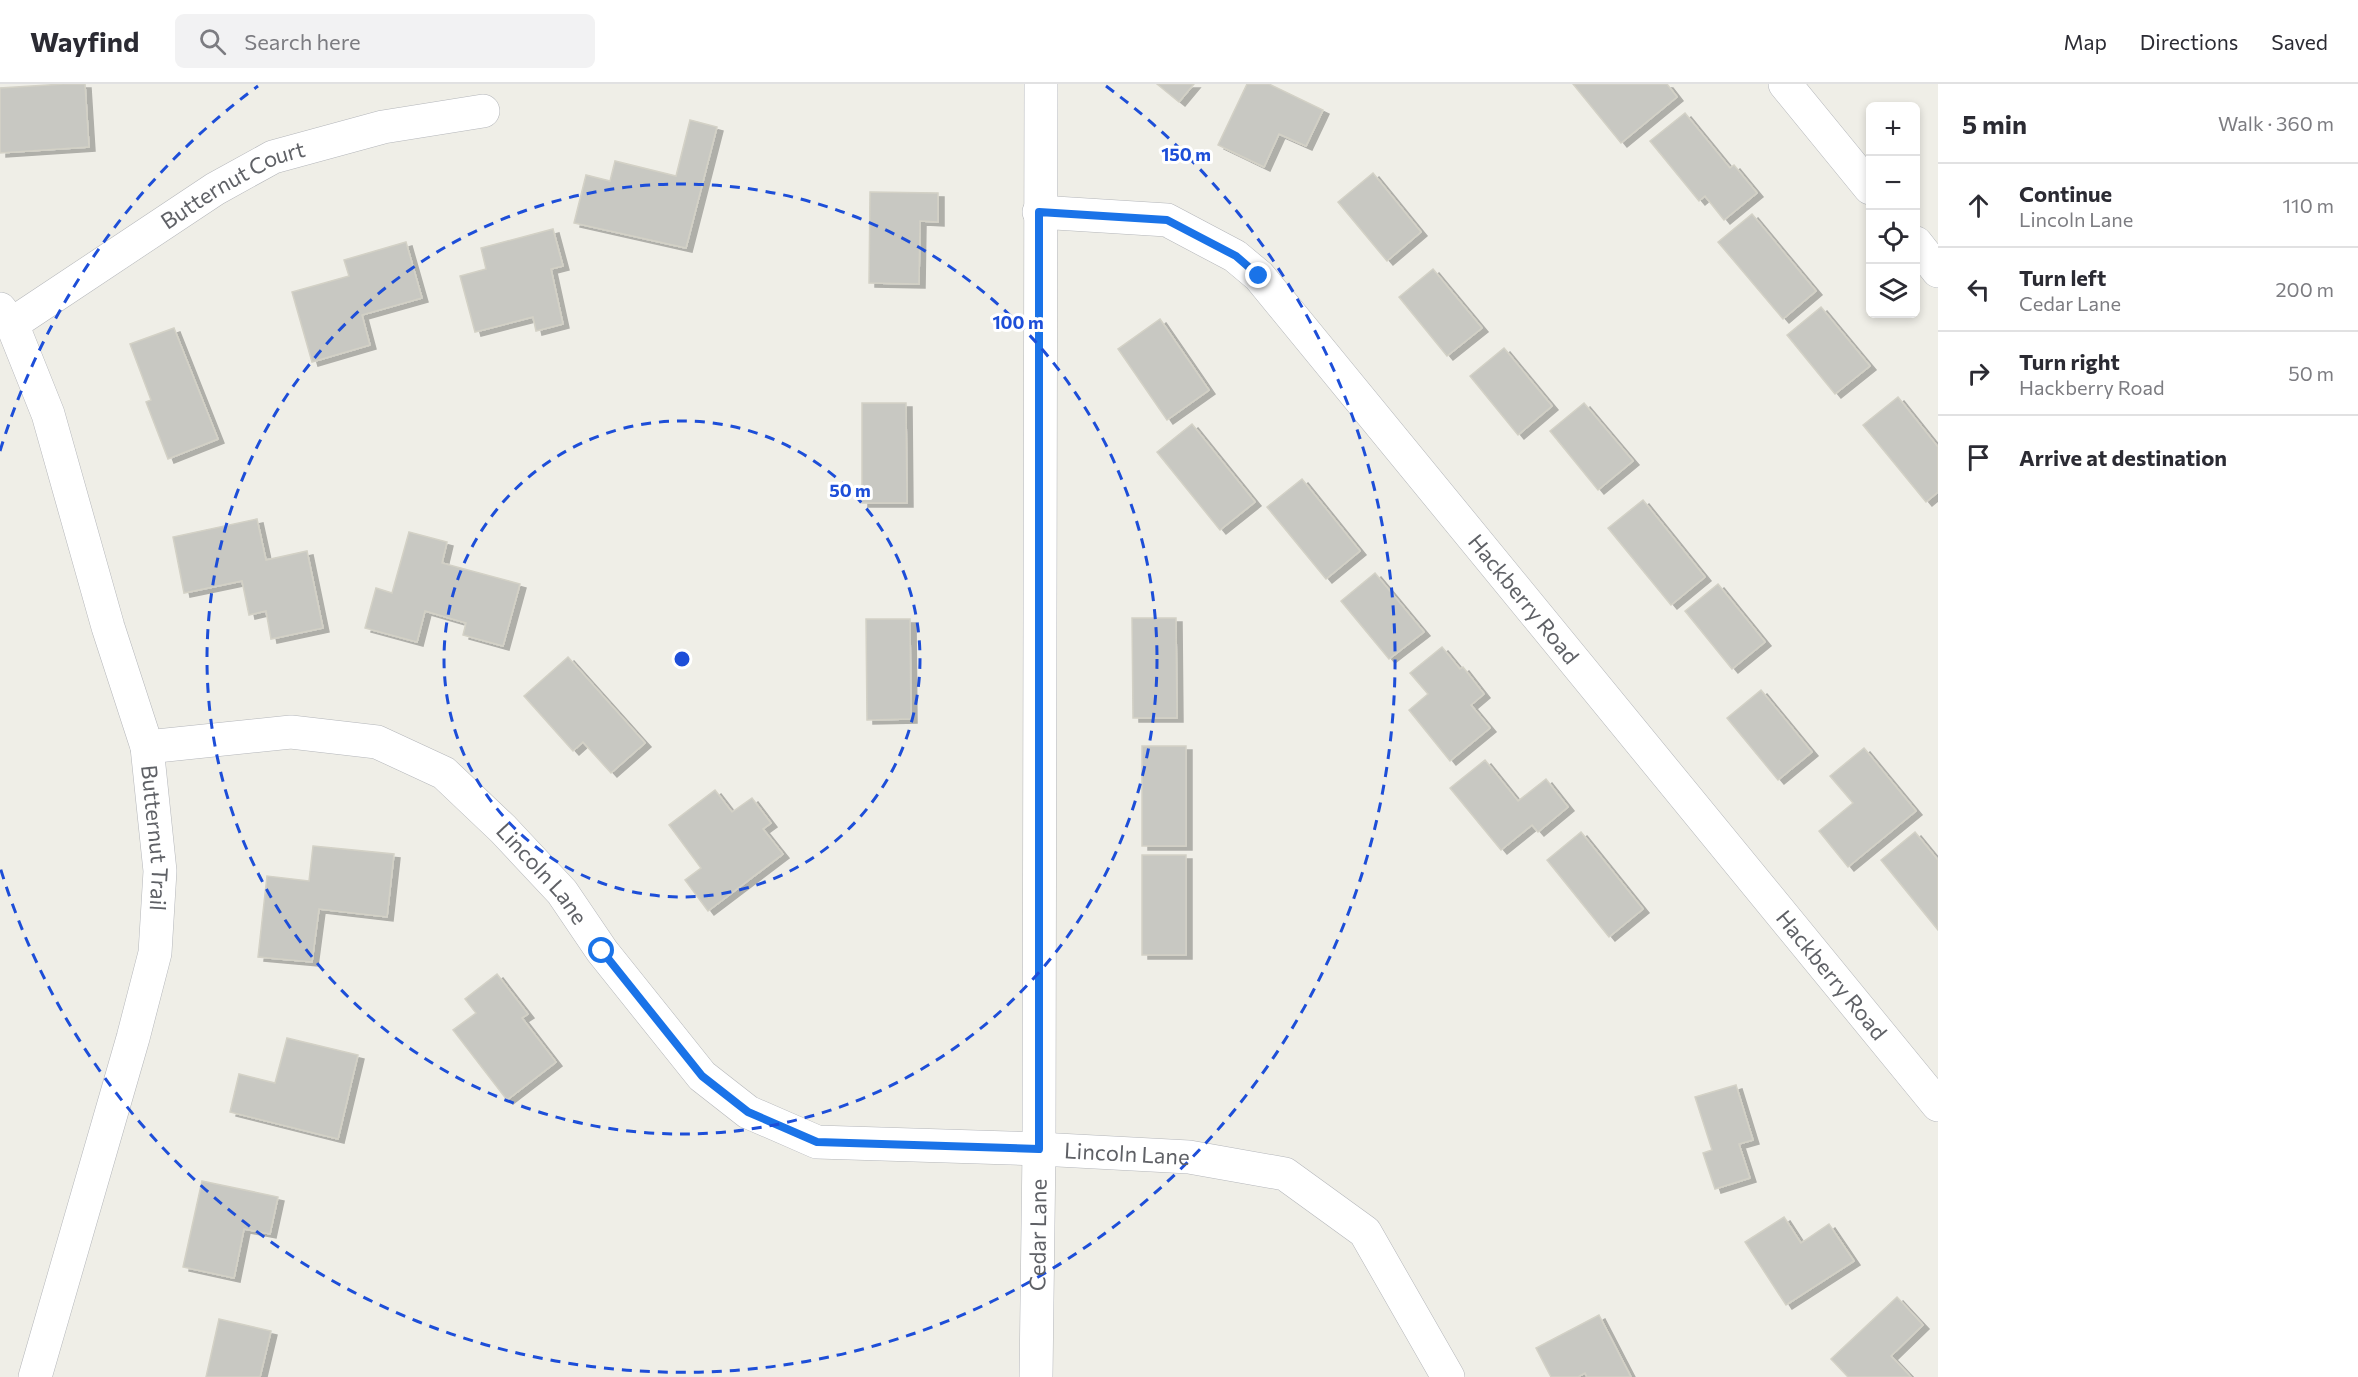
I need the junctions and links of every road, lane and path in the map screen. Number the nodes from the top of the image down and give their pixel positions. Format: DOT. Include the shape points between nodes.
graph roads {
  1 [pos="1041,84"];
  2 [pos="1785,84"];
  3 [pos="483,111"];
  4 [pos="1866,183"];
  5 [pos="1039,212"];
  6 [pos="1920,248"];
  7 [pos="1938,271"];
  8 [pos="6,317"];
  9 [pos="147,747"];
  10 [pos="1938,1105"];
  11 [pos="1039,1149"];
  12 [pos="35,1377"];
  13 [pos="1036,1377"];
  14 [pos="1448,1377"];
  1 -- 5 [label="street, Cedar Lane"];
  2 -- 4 [label="street"];
  3 -- 8 [label="street, Butternut Court" via="383,128 273,157"];
  5 -- 10 [label="street, Hackberry Road" via="1167,220 1236,256 1259,276"];
  5 -- 11 [label="street, Cedar Lane"];
  6 -- 7 [label="street"];
  8 -- 9 [label="street, Butternut Trail" via="48,414 108,627"];
  9 -- 11 [label="street, Lincoln Lane" via="291,732 377,742 444,773 503,829 562,892 602,951 702,1076 748,1112 817,1142"];
  9 -- 12 [label="street, Butternut Trail" via="160,872 155,953"];
  11 -- 13 [label="street, Cedar Lane"];
  11 -- 14 [label="street, Lincoln Lane" via="1189,1157 1285,1174 1365,1232"];
}
